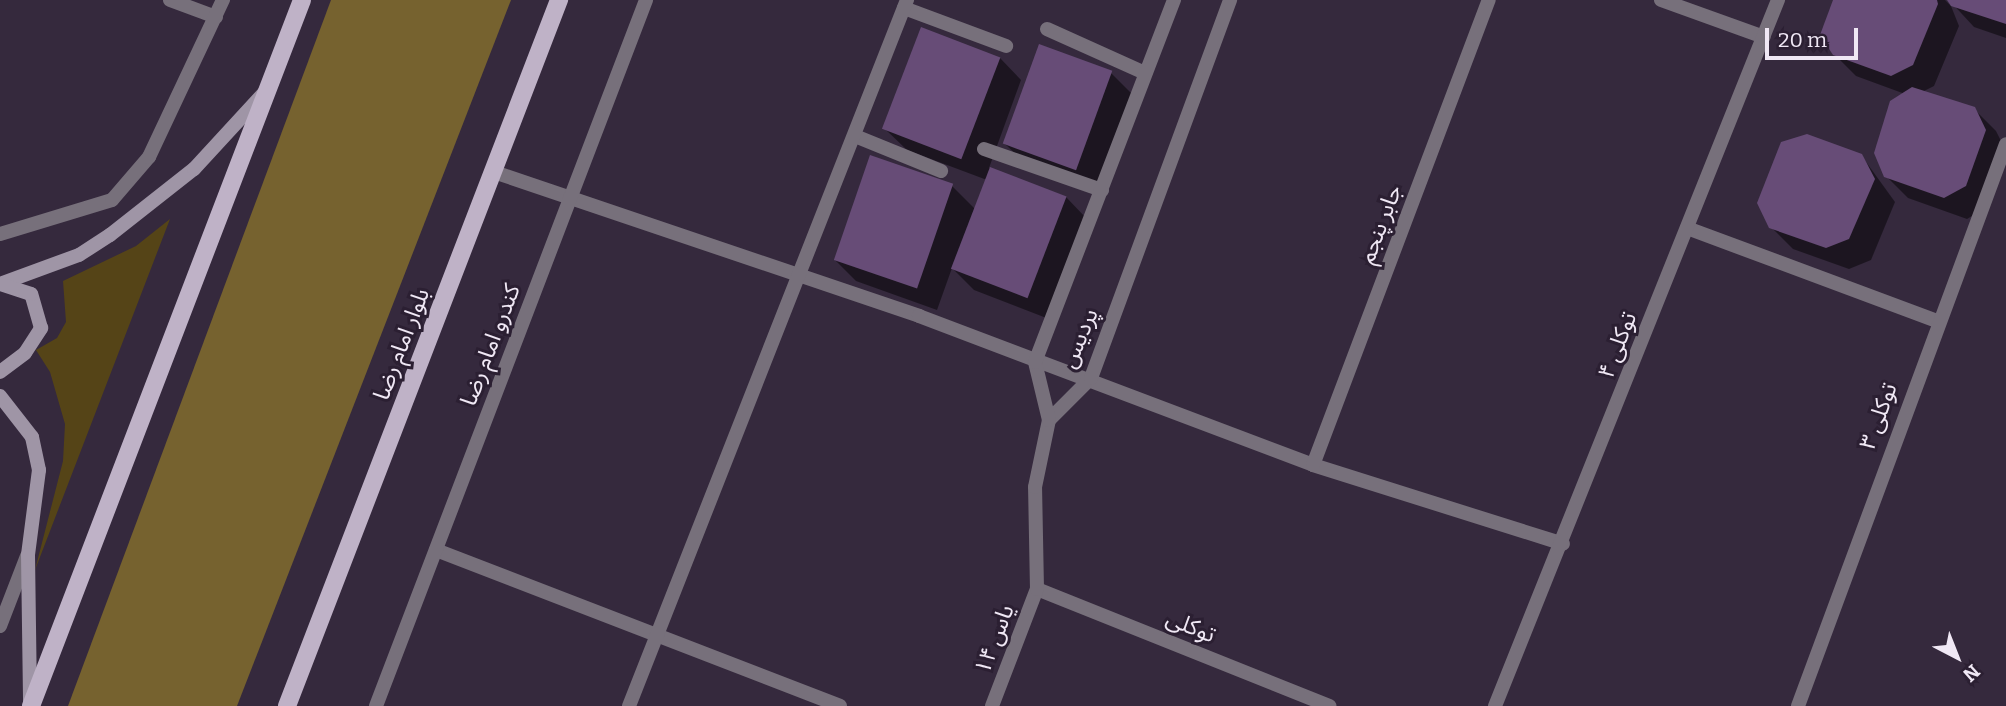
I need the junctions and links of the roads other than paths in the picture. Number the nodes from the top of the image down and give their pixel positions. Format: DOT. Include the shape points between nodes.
graph roads {
  1 [pos="170,0"];
  2 [pos="223,0"];
  3 [pos="302,0"];
  4 [pos="559,0"];
  5 [pos="646,0"];
  6 [pos="1174,0"];
  7 [pos="1230,0"];
  8 [pos="1489,0"];
  9 [pos="1661,0"];
  10 [pos="1778,0"];
  11 [pos="906,4"];
  12 [pos="216,17"];
  13 [pos="1047,29"];
  14 [pos="1764,37"];
  15 [pos="1006,46"];
  16 [pos="1145,73"];
  17 [pos="269,86"];
  18 [pos="855,136"];
  19 [pos="2006,144"];
  20 [pos="984,149"];
  21 [pos="942,171"];
  22 [pos="494,172"];
  23 [pos="1102,190"];
  24 [pos="571,198"];
  25 [pos="1687,228"];
  26 [pos="0,234"];
  27 [pos="798,275"];
  28 [pos="1,284"];
  29 [pos="1937,321"];
  30 [pos="1035,362"];
  31 [pos="0,372"];
  32 [pos="1091,378"];
  33 [pos="0,396"];
  34 [pos="1049,421"];
  35 [pos="1313,464"];
  36 [pos="1563,544"];
  37 [pos="436,550"];
  38 [pos="28,555"];
  39 [pos="1037,589"];
  40 [pos="0,626"];
  41 [pos="656,635"];
  42 [pos="31,706"];
  43 [pos="287,706"];
  44 [pos="376,706"];
  45 [pos="629,706"];
  46 [pos="840,706"];
  47 [pos="992,706"];
  48 [pos="1329,706"];
  49 [pos="1495,706"];
  50 [pos="1798,706"];
  1 -- 12 [label="street"];
  2 -- 12 [label="street"];
  3 -- 17 [label="main road"];
  4 -- 22 [label="main road, بلوار امام رضا"];
  5 -- 24 [label="street, کندرو امام رضا"];
  6 -- 16 [label="street, پردیس"];
  7 -- 32 [label="street, پردیس"];
  8 -- 35 [label="street, جابر پنجم"];
  9 -- 14 [label="street"];
  10 -- 14 [label="street, توکلی ۴"];
  11 -- 15 [label="street"];
  11 -- 18 [label="street"];
  12 -- 26 [label="street" via="149,157 112,200"];
  13 -- 16 [label="street"];
  14 -- 25 [label="street, توکلی ۴"];
  16 -- 23 [label="street, پردیس"];
  17 -- 28 [label="main road" via="194,169 110,235 79,255"];
  17 -- 42 [label="main road"];
  18 -- 21 [label="street"];
  18 -- 27 [label="street"];
  19 -- 29 [label="street, توکلی ۳"];
  20 -- 23 [label="street"];
  22 -- 24 [label="street"];
  22 -- 43 [label="main road, بلوار امام رضا"];
  23 -- 30 [label="street, پردیس"];
  24 -- 27 [label="street"];
  24 -- 37 [label="street, کندرو امام رضا"];
  25 -- 29 [label="street"];
  25 -- 36 [label="street, توکلی ۴"];
  27 -- 30 [label="street"];
  27 -- 41 [label="street"];
  28 -- 31 [label="main road" via="32,294 41,328 25,352"];
  29 -- 50 [label="street, توکلی ۳"];
  30 -- 32 [label="street"];
  30 -- 34 [label="street, پردیس"];
  32 -- 34 [label="street, پردیس"];
  32 -- 35 [label="street"];
  33 -- 38 [label="main road" via="32,437 39,470"];
  34 -- 39 [label="street" via="1035,487"];
  35 -- 36 [label="street"];
  36 -- 49 [label="street, توکلی ۴"];
  37 -- 41 [label="street"];
  37 -- 44 [label="street, کندرو امام رضا"];
  38 -- 40 [label="street"];
  38 -- 42 [label="main road"];
  39 -- 47 [label="street, یاس ۱۴"];
  39 -- 48 [label="street, توکلی"];
  41 -- 45 [label="street"];
  41 -- 46 [label="street"];
}
